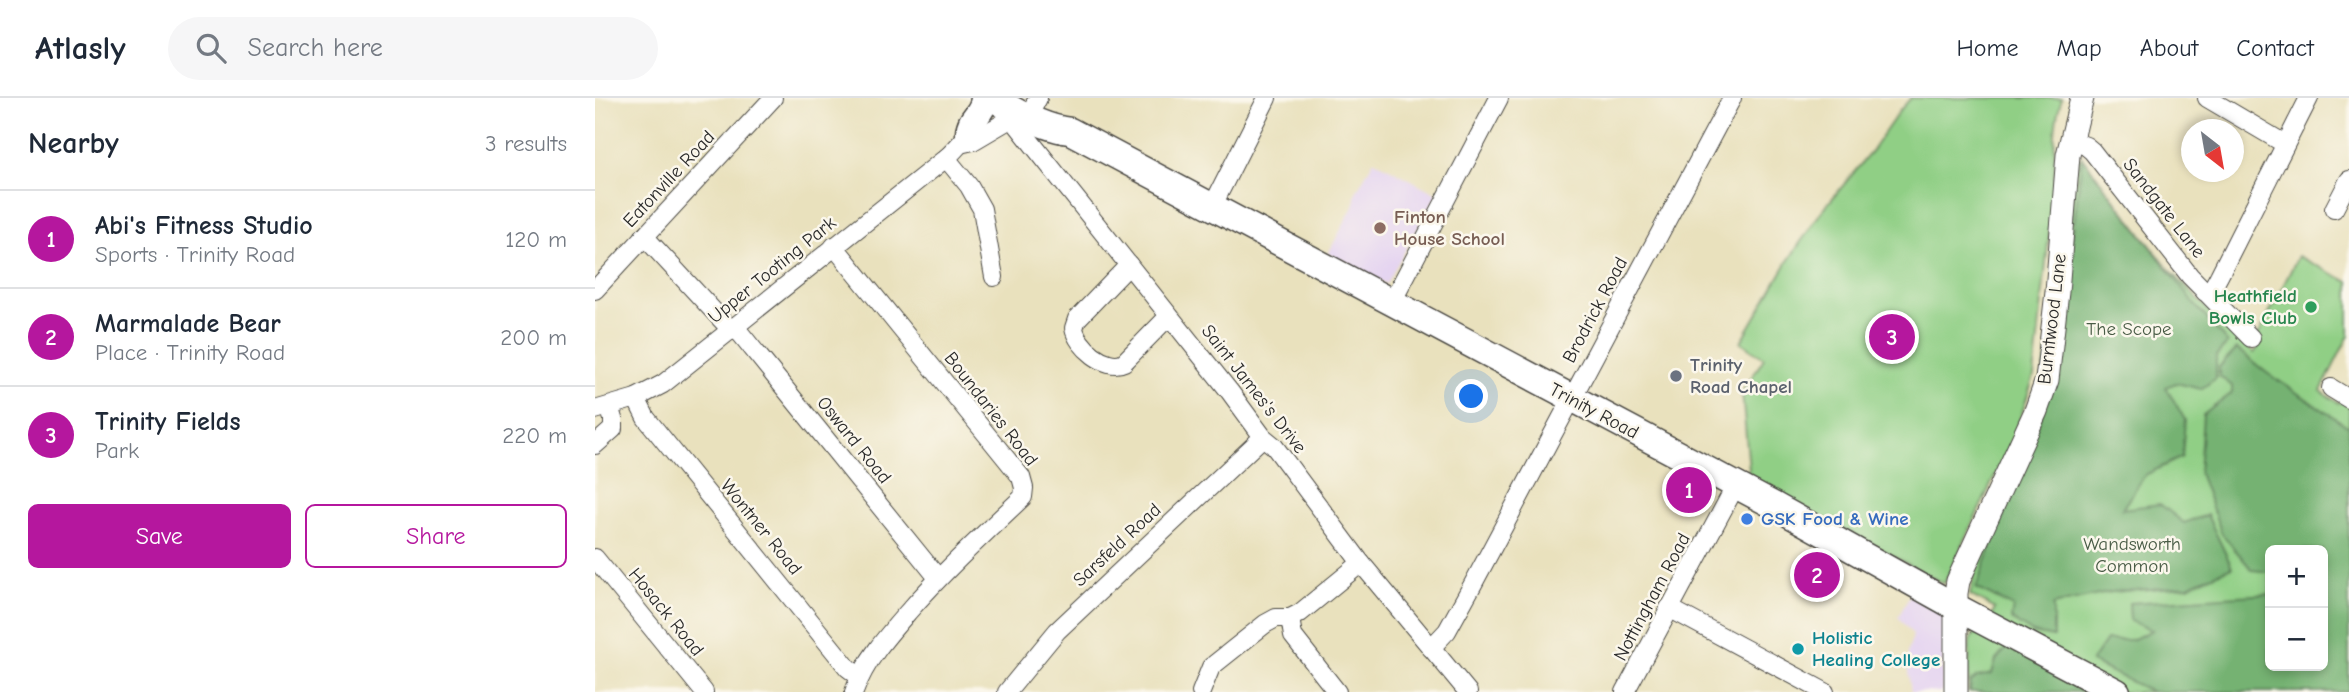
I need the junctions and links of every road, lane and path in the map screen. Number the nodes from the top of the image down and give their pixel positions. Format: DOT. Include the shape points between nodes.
graph roads {
  1 [pos="773,98"];
  2 [pos="1267,98"];
  3 [pos="1499,98"];
  4 [pos="1732,98"];
  5 [pos="2082,98"];
  6 [pos="2207,98"];
  7 [pos="2309,98"];
  8 [pos="1015,105"];
  9 [pos="967,138"];
  10 [pos="2070,140"];
  11 [pos="2285,144"];
  12 [pos="946,158"];
  13 [pos="2349,180"];
  14 [pos="1213,207"];
  15 [pos="2334,209"];
  16 [pos="644,236"];
  17 [pos="834,246"];
  18 [pos="1129,265"];
  19 [pos="994,277"];
  20 [pos="595,290"];
  21 [pos="2205,292"];
  22 [pos="1392,302"];
  23 [pos="1169,316"];
  24 [pos="734,329"];
  25 [pos="2251,338"];
  26 [pos="2331,387"];
  27 [pos="636,398"];
  28 [pos="1571,399"];
  29 [pos="2349,399"];
  30 [pos="602,408"];
  31 [pos="1263,437"];
  32 [pos="595,445"];
  33 [pos="1736,485"];
  34 [pos="595,558"];
  35 [pos="1361,563"];
  36 [pos="938,578"];
  37 [pos="1956,607"];
  38 [pos="1669,608"];
  39 [pos="1290,618"];
  40 [pos="1431,648"];
  41 [pos="857,684"];
  42 [pos="704,692"];
  43 [pos="1007,692"];
  44 [pos="1201,692"];
  45 [pos="1337,692"];
  46 [pos="1468,692"];
  47 [pos="1625,692"];
  48 [pos="1825,692"];
  49 [pos="1957,692"];
  50 [pos="2117,692"];
  1 -- 16 [label="street, Eatonville Road"];
  2 -- 14 [label="street"];
  3 -- 22 [label="street"];
  4 -- 28 [label="street, Brodrick Road"];
  5 -- 10 [label="main road, Burntwood Lane"];
  6 -- 11 [label="street"];
  7 -- 11 [label="street"];
  8 -- 9 [label="highway" via="983,110 972,120"];
  8 -- 14 [label="highway, Trinity Road" via="1065,122 1070,131"];
  8 -- 18 [label="street, Saint James's Drive"];
  9 -- 12 [label="street, Upper Tooting Park"];
  10 -- 21 [label="street, Sandgate Lane" via="2092,151"];
  10 -- 37 [label="main road, Burntwood Lane" via="2047,380 1958,581"];
  11 -- 21 [label="street" via="2219,276"];
  12 -- 17 [label="street, Upper Tooting Park"];
  12 -- 19 [label="street" via="982,209"];
  13 -- 15 [label="street"];
  14 -- 22 [label="highway, Trinity Road"];
  16 -- 20 [label="street, Eatonville Road"];
  16 -- 24 [label="street, Osward Road"];
  17 -- 24 [label="street, Upper Tooting Park"];
  17 -- 36 [label="street, Boundaries Road" via="1021,477 1023,497"];
  18 -- 23 [label="street, Saint James's Drive"];
  18 -- 23 [label="street" via="1077,319 1077,338 1103,363 1119,365"];
  21 -- 25 [label="street, Sandgate Lane"];
  22 -- 28 [label="highway, Trinity Road"];
  23 -- 31 [label="street, Saint James's Drive"];
  24 -- 27 [label="street, Upper Tooting Park" via="659,387"];
  24 -- 36 [label="street, Osward Road"];
  26 -- 29 [label="street"];
  27 -- 30 [label="street, Upper Tooting Park"];
  27 -- 41 [label="street, Wontner Road" via="641,411"];
  28 -- 33 [label="highway, Trinity Road"];
  28 -- 40 [label="street, Brodrick Road" via="1447,631"];
  30 -- 32 [label="street" via="613,419 613,429"];
  31 -- 35 [label="street, Saint James's Drive"];
  31 -- 43 [label="street, Sarsfeld Road" via="1057,631"];
  33 -- 37 [label="highway, Trinity Road"];
  33 -- 38 [label="street, Nottingham Road"];
  34 -- 42 [label="street, Hosack Road"];
  35 -- 39 [label="street"];
  35 -- 40 [label="street, Saint James's Drive"];
  36 -- 41 [label="street, Boundaries Road" via="885,638"];
  37 -- 49 [label="main road, Burntwood Lane"];
  37 -- 50 [label="highway, Trinity Road"];
  38 -- 47 [label="street, Nottingham Road"];
  38 -- 48 [label="street"];
  39 -- 44 [label="street" via="1265,624 1211,667"];
  39 -- 45 [label="street" via="1293,636"];
  40 -- 46 [label="street, Saint James's Drive"];
}
